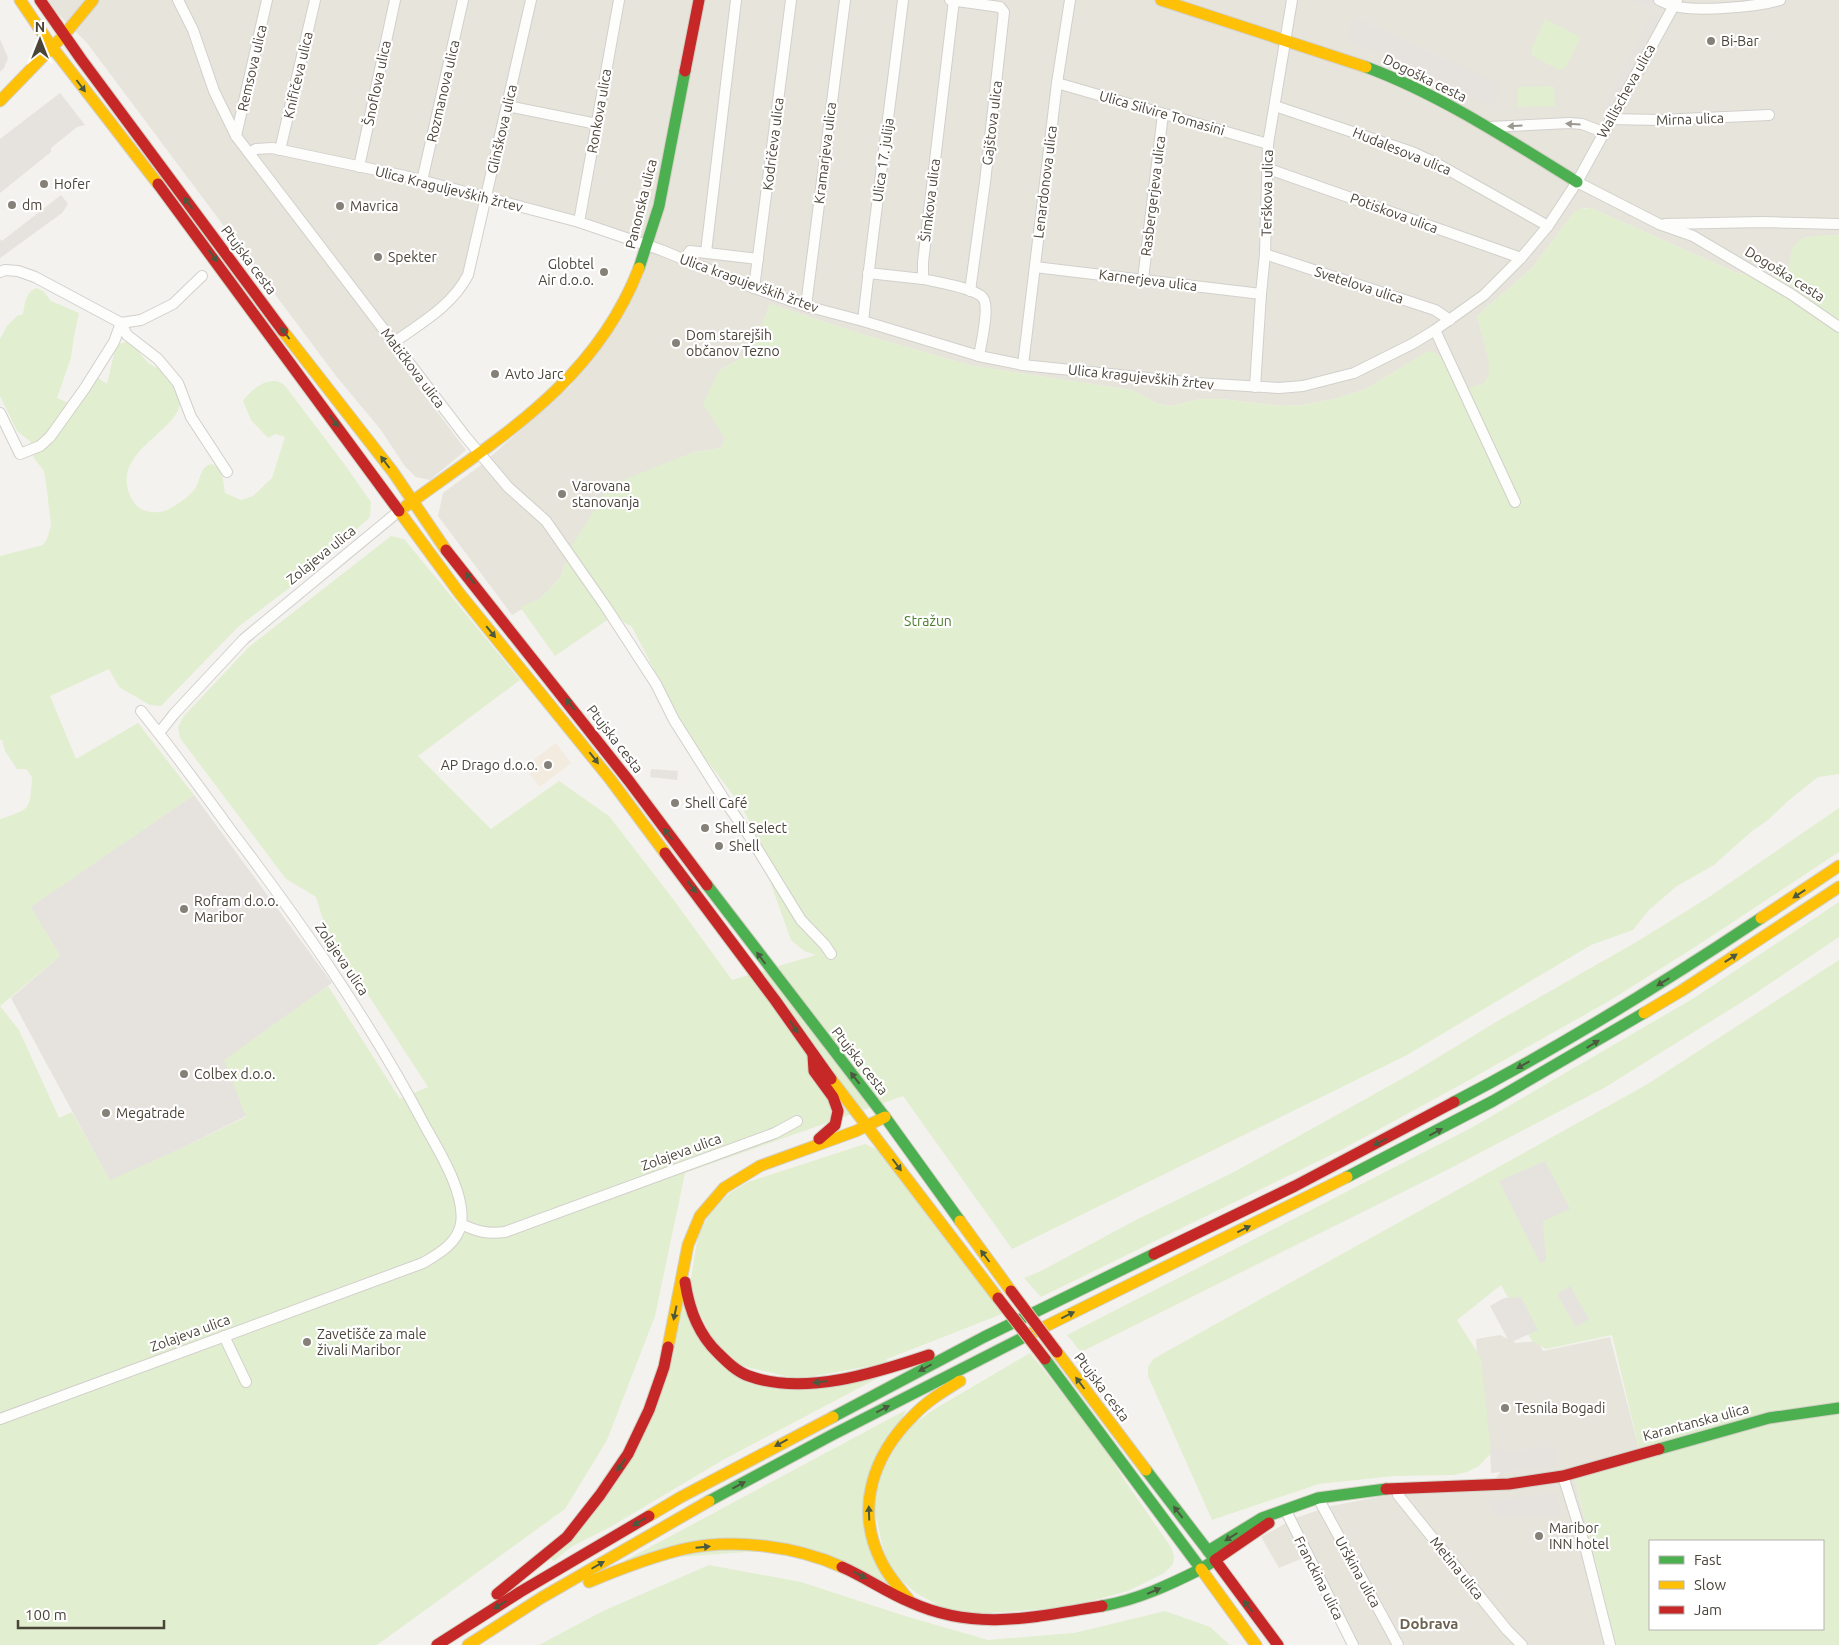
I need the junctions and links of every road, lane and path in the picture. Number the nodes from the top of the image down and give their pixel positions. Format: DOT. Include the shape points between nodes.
graph roads {
  1 [pos="20,0"];
  2 [pos="40,0"];
  3 [pos="94,0"];
  4 [pos="178,0"];
  5 [pos="267,0"];
  6 [pos="316,0"];
  7 [pos="395,0"];
  8 [pos="463,0"];
  9 [pos="531,0"];
  10 [pos="619,0"];
  11 [pos="700,0"];
  12 [pos="736,0"];
  13 [pos="788,0"];
  14 [pos="845,0"];
  15 [pos="903,0"];
  16 [pos="950,0"];
  17 [pos="954,0"];
  18 [pos="1070,0"];
  19 [pos="1161,0"];
  20 [pos="1292,0"];
  21 [pos="1659,0"];
  22 [pos="1780,0"];
  23 [pos="1675,3"];
  24 [pos="64,35"];
  25 [pos="1285,39"];
  26 [pos="52,47"];
  27 [pos="1057,83"];
  28 [pos="0,101"];
  29 [pos="507,106"];
  30 [pos="1275,106"];
  31 [pos="1163,114"];
  32 [pos="1769,115"];
  33 [pos="1610,120"];
  34 [pos="597,124"];
  35 [pos="1489,127"];
  36 [pos="1603,132"];
  37 [pos="236,136"];
  38 [pos="1268,144"];
  39 [pos="280,150"];
  40 [pos="249,153"];
  41 [pos="360,167"];
  42 [pos="1266,168"];
  43 [pos="422,181"];
  44 [pos="1576,182"];
  45 [pos="486,197"];
  46 [pos="579,222"];
  47 [pos="1659,224"];
  48 [pos="1839,224"];
  49 [pos="1548,226"];
  50 [pos="648,245"];
  51 [pos="706,252"];
  52 [pos="1265,254"];
  53 [pos="1521,258"];
  54 [pos="684,259"];
  55 [pos="758,259"];
  56 [pos="1035,267"];
  57 [pos="0,272"];
  58 [pos="868,273"];
  59 [pos="202,276"];
  60 [pos="923,279"];
  61 [pos="1143,279"];
  62 [pos="754,288"];
  63 [pos="970,291"];
  64 [pos="1261,294"];
  65 [pos="806,306"];
  66 [pos="1450,320"];
  67 [pos="863,321"];
  68 [pos="121,323"];
  69 [pos="1839,328"];
  70 [pos="1435,330"];
  71 [pos="394,343"];
  72 [pos="979,356"];
  73 [pos="1023,365"];
  74 [pos="1255,387"];
  75 [pos="0,412"];
  76 [pos="479,452"];
  77 [pos="227,472"];
  78 [pos="414,501"];
  79 [pos="1515,502"];
  80 [pos="399,511"];
  81 [pos="141,711"];
  82 [pos="159,733"];
  83 [pos="1839,866"];
  84 [pos="1839,887"];
  85 [pos="831,954"];
  86 [pos="813,1055"];
  87 [pos="884,1117"];
  88 [pos="797,1121"];
  89 [pos="867,1126"];
  90 [pos="802,1149"];
  91 [pos="461,1224"];
  92 [pos="684,1265"];
  93 [pos="224,1336"];
  94 [pos="984,1337"];
  95 [pos="993,1352"];
  96 [pos="246,1382"];
  97 [pos="1839,1408"];
  98 [pos="0,1420"];
  99 [pos="1562,1476"];
  100 [pos="1397,1488"];
  101 [pos="1318,1498"];
  102 [pos="1286,1510"];
  103 [pos="1211,1555"];
  104 [pos="1198,1564"];
  105 [pos="541,1598"];
  106 [pos="911,1602"];
  107 [pos="442,1642"];
  108 [pos="468,1645"];
  109 [pos="1256,1645"];
  110 [pos="1278,1645"];
  111 [pos="1353,1645"];
  112 [pos="1398,1645"];
  113 [pos="1522,1645"];
  114 [pos="1610,1645"];
  1 -- 26 [label="main road, Ptujska cesta"];
  2 -- 24 [label="main road, Ptujska cesta"];
  3 -- 24 [label="main road"];
  4 -- 37 [label="street, Matičkova ulica" via="193,30 214,91"];
  5 -- 37 [label="street, Remsova ulica"];
  6 -- 39 [label="street, Knifičeva ulica"];
  7 -- 41 [label="street, Šnoflova ulica"];
  8 -- 43 [label="street, Rozmanova ulica"];
  9 -- 29 [label="street, Glinškova ulica"];
  10 -- 34 [label="street, Ronkova ulica"];
  11 -- 50 [label="main road, Panonska ulica" via="659,206"];
  12 -- 51 [label="street"];
  13 -- 55 [label="street, Kodričeva ulica"];
  14 -- 65 [label="street, Kramarjeva ulica"];
  15 -- 58 [label="street, Ulica 17. julija"];
  16 -- 17 [label="street, Gajštova ulica"];
  17 -- 60 [label="street, Šimkova ulica"];
  17 -- 63 [label="street, Gajštova ulica" via="1000,7 1004,12"];
  18 -- 27 [label="street, Lenardonova ulica"];
  19 -- 25 [label="main road, Dogoška cesta"];
  20 -- 25 [label="street, Terškova ulica"];
  21 -- 23 [label="street"];
  22 -- 23 [label="street" via="1752,6 1695,9"];
  23 -- 33 [label="street, Wallischeva ulica"];
  24 -- 26 [label="main road"];
  78 -- 24 [label="main road, Ptujska cesta, one-way"];
  25 -- 30 [label="street, Terškova ulica"];
  25 -- 35 [label="main road, Dogoška cesta" via="1376,71"];
  26 -- 28 [label="main road"];
  26 -- 80 [label="main road, Ptujska cesta, one-way" via="181,212"];
  27 -- 31 [label="street, Ulica Silvire Tomasini"];
  27 -- 56 [label="street, Lenardonova ulica"];
  29 -- 34 [label="street"];
  29 -- 45 [label="street, Glinškova ulica"];
  30 -- 38 [label="street, Terškova ulica"];
  30 -- 49 [label="street, Hudalesova ulica" via="1412,152"];
  31 -- 38 [label="street, Ulica Silvire Tomasini"];
  31 -- 61 [label="street, Rasbergerjeva ulica"];
  32 -- 33 [label="street, Mirna ulica"];
  33 -- 36 [label="street, Wallischeva ulica"];
  34 -- 46 [label="street, Ronkova ulica"];
  36 -- 35 [label="street, one-way" via="1569,123"];
  35 -- 44 [label="main road, Dogoška cesta"];
  36 -- 44 [label="street, Wallischeva ulica"];
  37 -- 40 [label="street, Matičkova ulica"];
  38 -- 42 [label="street, Terškova ulica"];
  39 -- 40 [label="street, Ulica Kraguljevških žrtev" via="265,148"];
  39 -- 41 [label="street, Ulica Kraguljevških žrtev"];
  40 -- 71 [label="street, Matičkova ulica"];
  41 -- 43 [label="street, Ulica Kraguljevških žrtev"];
  42 -- 52 [label="street, Terškova ulica"];
  42 -- 53 [label="street, Potiskova ulica"];
  43 -- 45 [label="street, Ulica Kraguljevških žrtev"];
  44 -- 47 [label="street, Dogoška cesta"];
  44 -- 49 [label="street, Ulica kragujevških žrtev"];
  45 -- 46 [label="street, Ulica Kraguljevških žrtev"];
  45 -- 71 [label="street, Glinškova ulica" via="468,274 461,288 449,302"];
  46 -- 50 [label="street, Ulica Kraguljevških žrtev"];
  47 -- 48 [label="street, Dogoška cesta"];
  47 -- 69 [label="street, Dogoška cesta" via="1693,236 1791,294"];
  49 -- 53 [label="street, Ulica kragujevških žrtev"];
  50 -- 54 [label="street, Ulica kragujevških žrtev"];
  50 -- 76 [label="main road, Panonska ulica" via="632,286 591,354 536,410"];
  51 -- 54 [label="street" via="690,251"];
  51 -- 55 [label="street"];
  52 -- 64 [label="street, Terškova ulica"];
  52 -- 66 [label="street, Svetelova ulica" via="1435,310"];
  53 -- 66 [label="street, Ulica kragujevških žrtev" via="1484,295"];
  54 -- 62 [label="street, Ulica kragujevških žrtev"];
  55 -- 62 [label="street, Kodričeva ulica"];
  56 -- 61 [label="street, Karnerjeva ulica"];
  56 -- 73 [label="street, Lenardonova ulica"];
  57 -- 68 [label="street" via="18,271 35,277"];
  58 -- 60 [label="street"];
  58 -- 67 [label="street, Ulica 17. julija"];
  59 -- 68 [label="street" via="173,304 141,320"];
  60 -- 63 [label="street"];
  61 -- 64 [label="street, Karnerjeva ulica"];
  62 -- 65 [label="street, Ulica kragujevških žrtev"];
  63 -- 72 [label="street" via="979,294 985,303"];
  64 -- 74 [label="street, Terškova ulica"];
  65 -- 67 [label="street, Ulica kragujevških žrtev"];
  66 -- 70 [label="street, Ulica kragujevških žrtev"];
  67 -- 72 [label="street, Ulica kragujevških žrtev"];
  68 -- 75 [label="street" via="114,342 85,388 40,446 20,454"];
  68 -- 77 [label="street" via="127,335 158,359 178,384 191,417"];
  70 -- 74 [label="street, Ulica kragujevških žrtev" via="1354,373 1303,386"];
  70 -- 79 [label="street"];
  71 -- 76 [label="street, Matičkova ulica"];
  72 -- 73 [label="street, Ulica kragujevških žrtev"];
  73 -- 74 [label="street, Ulica kragujevških žrtev"];
  76 -- 78 [label="main road, Panonska ulica"];
  76 -- 85 [label="street, Matičkova ulica" via="508,487 546,521 656,684 674,720 801,920"];
  78 -- 80 [label="main road"];
  87 -- 78 [label="main road, Ptujska cesta, one-way" via="612,759 445,548"];
  80 -- 82 [label="street, Zolajeva ulica" via="244,640"];
  80 -- 86 [label="main road, Ptujska cesta, one-way" via="460,594 616,787"];
  81 -- 82 [label="street, Zolajeva ulica"];
  82 -- 91 [label="street, Zolajeva ulica" via="285,901 376,1038 445,1163 457,1192"];
  83 -- 94 [label="main road, one-way" via="1676,975 1487,1085 1296,1186"];
  95 -- 84 [label="main road, one-way" via="1328,1188 1493,1101 1681,991"];
  86 -- 89 [label="main road, Ptujska cesta"];
  86 -- 90 [label="main road" via="813,1069 833,1095 839,1107 839,1117 836,1125 824,1136"];
  87 -- 89 [label="main road"];
  103 -- 87 [label="main road, Ptujska cesta, one-way, bridge"];
  88 -- 91 [label="street, Zolajeva ulica" via="775,1133 505,1232 490,1234"];
  89 -- 90 [label="main road"];
  89 -- 104 [label="main road, Ptujska cesta, one-way, bridge"];
  90 -- 92 [label="main road" via="760,1166 724,1188 700,1216"];
  91 -- 93 [label="street, Zolajeva ulica" via="447,1248 423,1263"];
  94 -- 92 [label="main road, one-way" via="964,1339 911,1362 825,1382 793,1384 750,1376 722,1357 697,1326 688,1304"];
  92 -- 107 [label="main road, one-way" via="664,1367 649,1410 628,1454 567,1537 510,1585 456,1623"];
  93 -- 96 [label="street"];
  93 -- 98 [label="street, Zolajeva ulica"];
  94 -- 107 [label="main road, one-way" via="681,1496"];
  105 -- 95 [label="main road, one-way" via="686,1514"];
  106 -- 95 [label="main road, one-way" via="880,1560 869,1523 868,1500 874,1471 899,1428 947,1388 986,1366"];
  97 -- 99 [label="main road, Karantanska ulica" via="1769,1418"];
  99 -- 100 [label="main road, Karantanska ulica" via="1509,1484"];
  99 -- 114 [label="street" via="1585,1546"];
  100 -- 101 [label="main road, Karantanska ulica"];
  100 -- 113 [label="street, Metina ulica" via="1403,1502"];
  101 -- 102 [label="main road, Karantanska ulica"];
  101 -- 112 [label="street, Urškina ulica"];
  102 -- 103 [label="main road, Karantanska ulica" via="1262,1518"];
  102 -- 111 [label="street, Franckina ulica"];
  103 -- 104 [label="main road, Karantanska ulica"];
  110 -- 103 [label="main road, Ptujska cesta, one-way"];
  104 -- 106 [label="main road, Karantanska ulica" via="1147,1594 1123,1602 1031,1618 966,1619"];
  104 -- 109 [label="main road, Ptujska cesta"];
  105 -- 106 [label="main road, Karantanska ulica, one-way" via="559,1596 628,1566 676,1551 737,1544 823,1558"];
  105 -- 108 [label="main road"];
}
